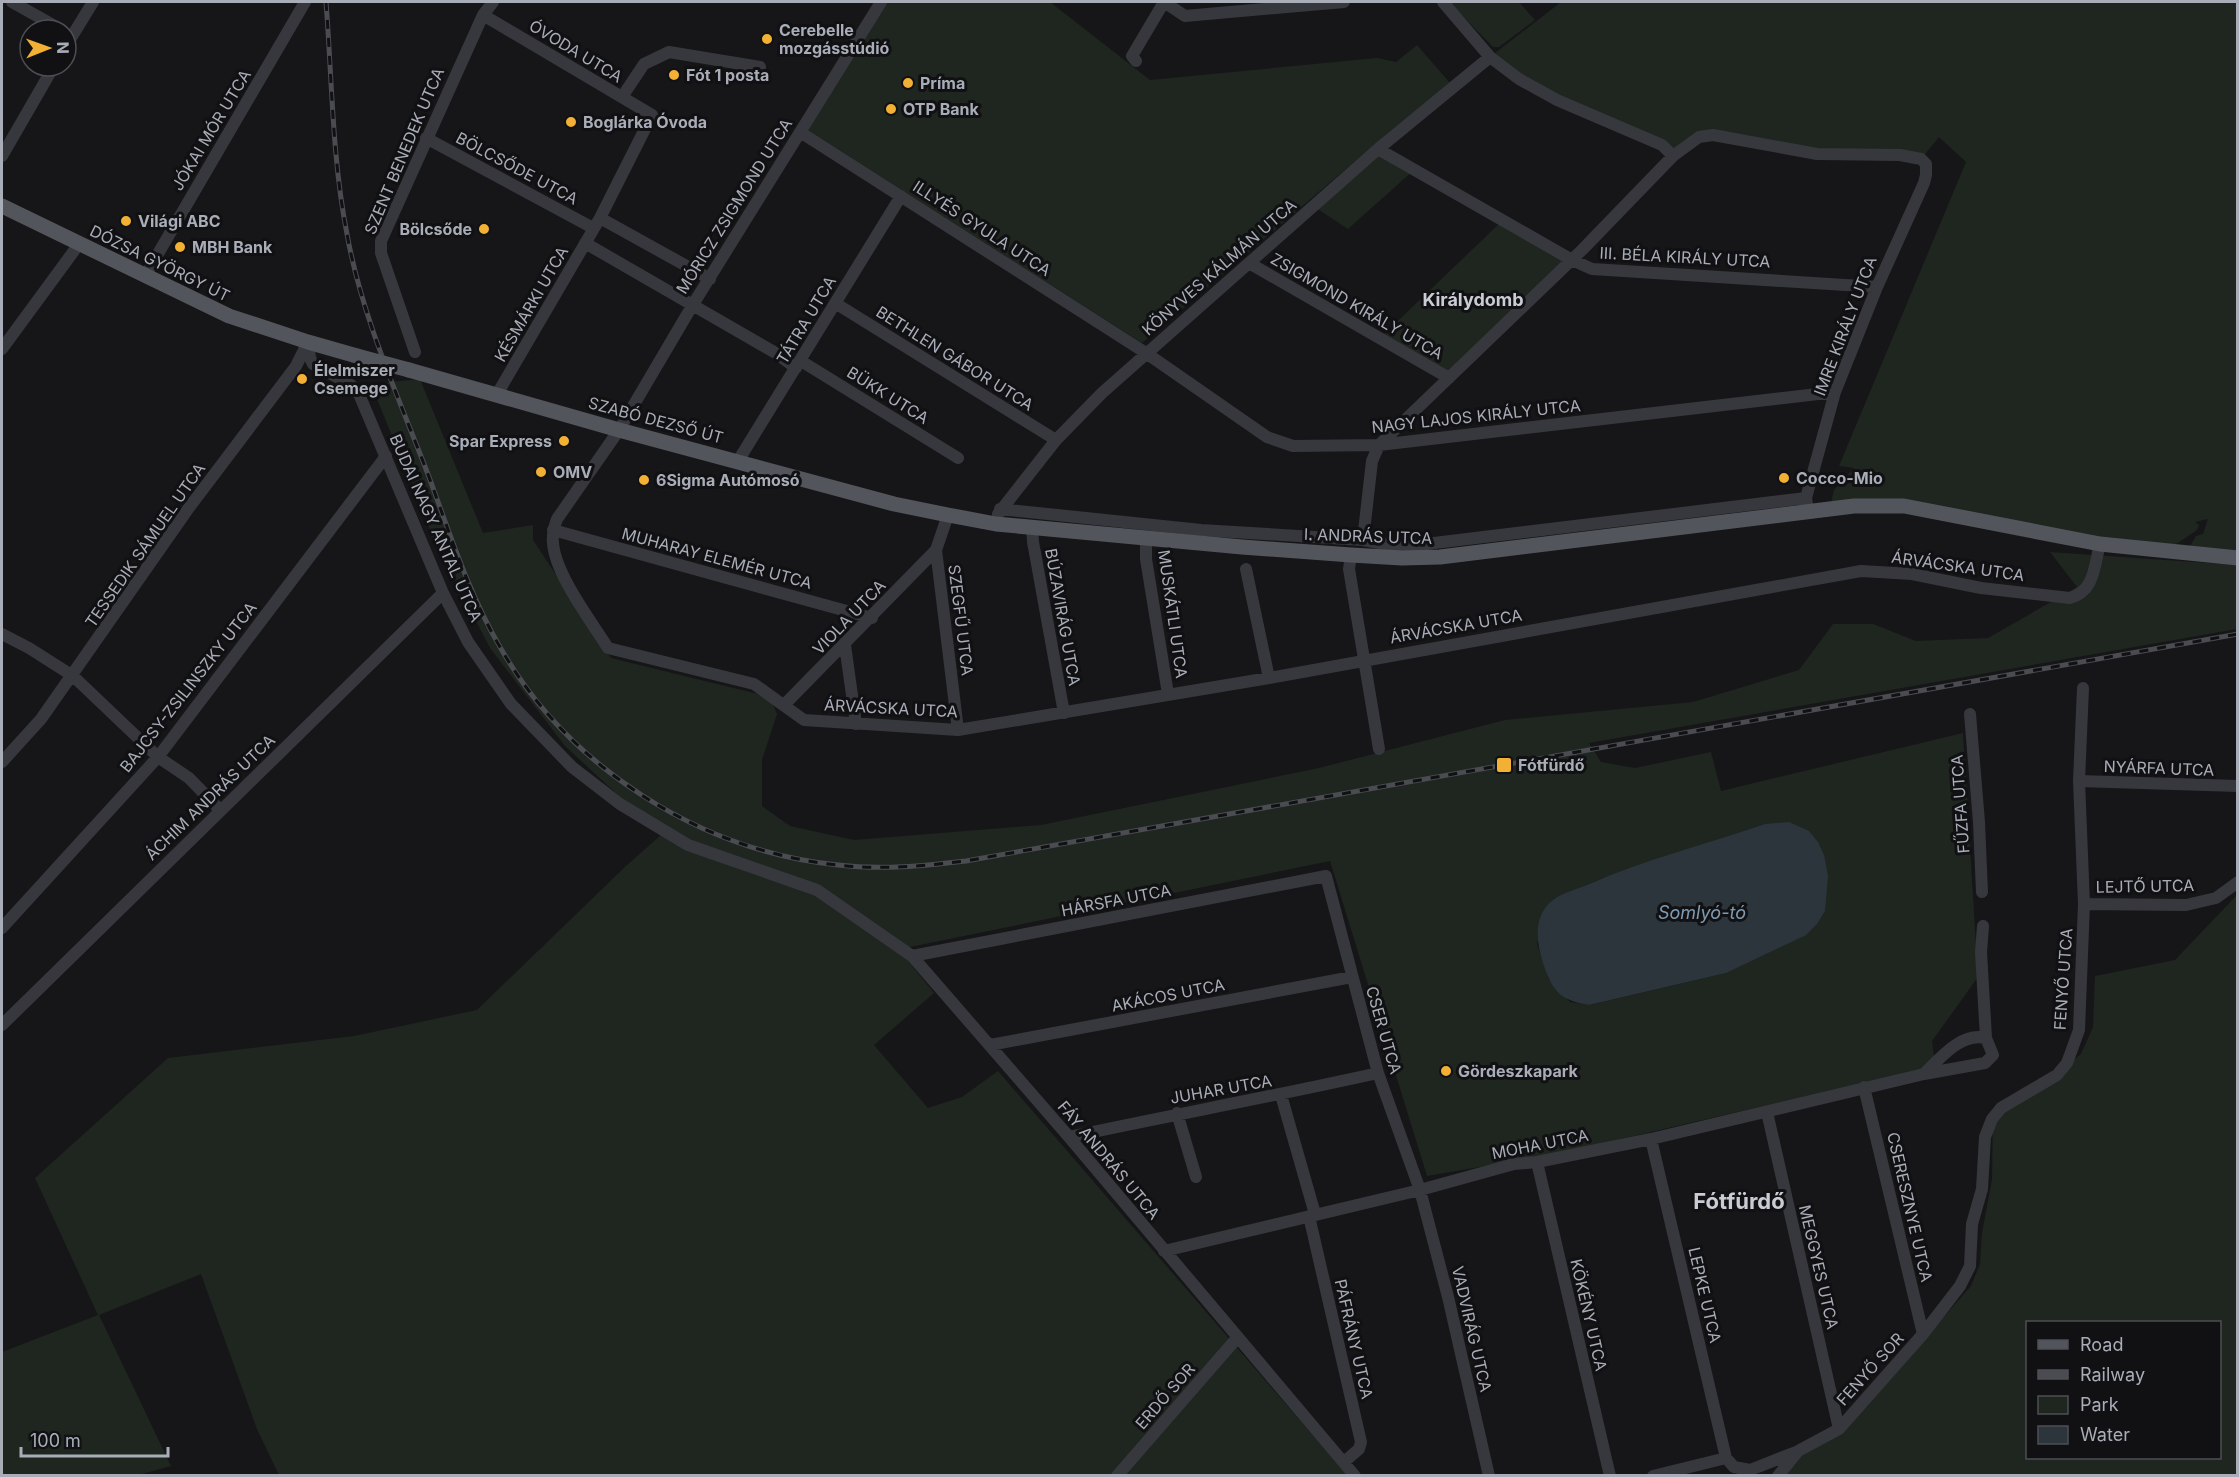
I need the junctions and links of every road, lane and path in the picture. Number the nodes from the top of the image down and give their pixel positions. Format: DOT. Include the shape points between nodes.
graph roads {
  1 [pos="12,2"];
  2 [pos="93,2"];
  3 [pos="305,2"];
  4 [pos="493,2"];
  5 [pos="881,2"];
  6 [pos="1164,2"];
  7 [pos="1344,2"];
  8 [pos="1443,2"];
  9 [pos="483,15"];
  10 [pos="38,18"];
  11 [pos="78,22"];
  12 [pos="1490,57"];
  13 [pos="1136,61"];
  14 [pos="760,67"];
  15 [pos="47,78"];
  16 [pos="622,97"];
  17 [pos="652,115"];
  18 [pos="800,132"];
  19 [pos="426,138"];
  20 [pos="1378,149"];
  21 [pos="2,156"];
  22 [pos="1673,156"];
  23 [pos="901,196"];
  24 [pos="2,206"];
  25 [pos="597,223"];
  26 [pos="585,243"];
  27 [pos="79,244"];
  28 [pos="1572,260"];
  29 [pos="1249,263"];
  30 [pos="144,276"];
  31 [pos="710,279"];
  32 [pos="1876,287"];
  33 [pos="835,303"];
  34 [pos="692,306"];
  35 [pos="308,342"];
  36 [pos="2,350"];
  37 [pos="415,352"];
  38 [pos="1146,352"];
  39 [pos="799,364"];
  40 [pos="1449,378"];
  41 [pos="1835,392"];
  42 [pos="496,396"];
  43 [pos="619,430"];
  44 [pos="1056,440"];
  45 [pos="1379,445"];
  46 [pos="386,456"];
  47 [pos="958,458"];
  48 [pos="738,461"];
  49 [pos="1807,504"];
  50 [pos="948,515"];
  51 [pos="998,517"];
  52 [pos="1032,526"];
  53 [pos="553,530"];
  54 [pos="1146,538"];
  55 [pos="1363,540"];
  56 [pos="2100,544"];
  57 [pos="936,550"];
  58 [pos="1351,555"];
  59 [pos="2238,558"];
  60 [pos="1246,569"];
  61 [pos="443,593"];
  62 [pos="872,618"];
  63 [pos="2,634"];
  64 [pos="845,645"];
  65 [pos="1365,659"];
  66 [pos="72,675"];
  67 [pos="1269,678"];
  68 [pos="2083,688"];
  69 [pos="1168,694"];
  70 [pos="784,705"];
  71 [pos="1064,713"];
  72 [pos="1970,714"];
  73 [pos="856,724"];
  74 [pos="958,730"];
  75 [pos="1379,749"];
  76 [pos="158,757"];
  77 [pos="2,762"];
  78 [pos="2079,781"];
  79 [pos="2238,786"];
  80 [pos="220,810"];
  81 [pos="1326,876"];
  82 [pos="2238,882"];
  83 [pos="817,890"];
  84 [pos="1982,892"];
  85 [pos="2084,904"];
  86 [pos="1983,926"];
  87 [pos="2,928"];
  88 [pos="912,956"];
  89 [pos="1352,977"];
  90 [pos="2,1025"];
  91 [pos="1986,1038"];
  92 [pos="990,1045"];
  93 [pos="1378,1073"];
  94 [pos="1924,1074"];
  95 [pos="1864,1087"];
  96 [pos="1281,1095"];
  97 [pos="1767,1112"];
  98 [pos="1177,1113"];
  99 [pos="1069,1137"];
  100 [pos="1651,1139"];
  101 [pos="1537,1162"];
  102 [pos="1196,1177"];
  103 [pos="1420,1190"];
  104 [pos="1312,1215"];
  105 [pos="1164,1251"];
  106 [pos="1970,1266"];
  107 [pos="1923,1334"];
  108 [pos="1237,1338"];
  109 [pos="1839,1429"];
  110 [pos="1798,1451"];
  111 [pos="1344,1462"];
  112 [pos="1733,1467"];
  113 [pos="1117,1476"];
  114 [pos="1355,1476"];
  115 [pos="1489,1476"];
  116 [pos="1610,1476"];
  117 [pos="1653,1476"];
  118 [pos="1778,1476"];
  1 -- 10 [label="street"];
  2 -- 11 [label="street"];
  3 -- 30 [label="street, JÓKAI MÓR UTCA"];
  4 -- 9 [label="street, SZENT BENEDEK UTCA"];
  5 -- 18 [label="street, MÓRICZ ZSIGMOND UTCA"];
  6 -- 7 [label="street" via="1185,16"];
  6 -- 13 [label="street" via="1132,56"];
  8 -- 12 [label="street"];
  9 -- 16 [label="street, ÓVODA UTCA"];
  9 -- 19 [label="street, SZENT BENEDEK UTCA"];
  12 -- 20 [label="street, KÖNYVES KÁLMÁN UTCA"];
  12 -- 22 [label="street" via="1528,85 1662,145"];
  14 -- 16 [label="street, ÓVODA UTCA" via="669,52 644,64"];
  15 -- 21 [label="street"];
  16 -- 17 [label="street, ÓVODA UTCA"];
  17 -- 25 [label="street, KÉSMÁRKI UTCA"];
  18 -- 23 [label="street, ILLYÉS GYULA UTCA"];
  18 -- 31 [label="street, MÓRICZ ZSIGMOND UTCA"];
  19 -- 25 [label="street, BÖLCSŐDE UTCA"];
  19 -- 37 [label="street, SZENT BENEDEK UTCA" via="381,241 381,253"];
  20 -- 28 [label="street, III. BÉLA KIRÁLY UTCA"];
  20 -- 29 [label="street, KÖNYVES KÁLMÁN UTCA"];
  22 -- 28 [label="street"];
  22 -- 32 [label="street, IMRE KIRÁLY UTCA" via="1699,137 1713,135 1817,154 1891,154 1921,159 1926,164 1924,183"];
  23 -- 33 [label="street, TÁTRA UTCA"];
  23 -- 38 [label="street, ILLYÉS GYULA UTCA"];
  24 -- 27 [label="main road, DÓZSA GYÖRGY ÚT"];
  25 -- 26 [label="street, KÉSMÁRKI UTCA"];
  25 -- 31 [label="street"];
  26 -- 34 [label="street, BÜKK UTCA"];
  26 -- 42 [label="street, KÉSMÁRKI UTCA"];
  27 -- 30 [label="main road, DÓZSA GYÖRGY ÚT"];
  27 -- 36 [label="street"];
  28 -- 32 [label="street, III. BÉLA KIRÁLY UTCA" via="1592,269"];
  28 -- 40 [label="street"];
  29 -- 38 [label="street, KÖNYVES KÁLMÁN UTCA"];
  29 -- 40 [label="street, ZSIGMOND KIRÁLY UTCA"];
  30 -- 35 [label="main road, DÓZSA GYÖRGY ÚT" via="229,316"];
  31 -- 34 [label="street, MÓRICZ ZSIGMOND UTCA"];
  32 -- 41 [label="street, IMRE KIRÁLY UTCA"];
  33 -- 39 [label="street, TÁTRA UTCA"];
  33 -- 44 [label="street, BETHLEN GÁBOR UTCA"];
  34 -- 39 [label="street, BÜKK UTCA"];
  34 -- 43 [label="street, MÓRICZ ZSIGMOND UTCA"];
  35 -- 42 [label="main road, SZABÓ DEZSŐ ÚT, bridge"];
  35 -- 46 [label="street, BUDAI NAGY ANTAL UTCA" via="313,364 359,394"];
  35 -- 66 [label="street, TESSEDIK SÁMUEL UTCA" via="296,366"];
  38 -- 44 [label="street, KÖNYVES KÁLMÁN UTCA"];
  38 -- 45 [label="street, NAGY LAJOS KIRÁLY UTCA" via="1267,437 1293,446"];
  39 -- 47 [label="street, BÜKK UTCA"];
  39 -- 48 [label="street, TÁTRA UTCA"];
  40 -- 45 [label="street"];
  41 -- 45 [label="street, NAGY LAJOS KIRÁLY UTCA"];
  41 -- 49 [label="street, IMRE KIRÁLY UTCA"];
  42 -- 43 [label="main road, SZABÓ DEZSŐ ÚT"];
  43 -- 48 [label="main road, SZABÓ DEZSŐ ÚT"];
  43 -- 53 [label="street, MÓRICZ ZSIGMOND UTCA"];
  44 -- 51 [label="street, KÖNYVES KÁLMÁN UTCA"];
  45 -- 55 [label="street" via="1372,461"];
  46 -- 61 [label="street, BUDAI NAGY ANTAL UTCA"];
  46 -- 76 [label="street, BAJCSY-ZSILINSZKY UTCA"];
  48 -- 50 [label="main road, SZABÓ DEZSŐ ÚT"];
  49 -- 55 [label="street, I. ANDRÁS UTCA" via="1401,547"];
  49 -- 56 [label="main road" via="1904,506"];
  49 -- 58 [label="main road, I. ANDRÁS UTCA" via="1472,554 1402,558"];
  50 -- 51 [label="main road, SZABÓ DEZSŐ ÚT"];
  50 -- 57 [label="street, SZEGFŰ UTCA"];
  51 -- 52 [label="main road, I. ANDRÁS UTCA"];
  51 -- 55 [label="street, I. ANDRÁS UTCA"];
  52 -- 54 [label="main road, I. ANDRÁS UTCA"];
  52 -- 71 [label="street, BÚZAVIRÁG UTCA"];
  53 -- 62 [label="street, MUHARAY ELEMÉR UTCA"];
  53 -- 70 [label="street, ÁRVÁCSKA UTCA" via="559,569 608,648 754,684"];
  54 -- 58 [label="main road, I. ANDRÁS UTCA"];
  54 -- 69 [label="street, MUSKÁTLI UTCA"];
  56 -- 59 [label="main road"];
  56 -- 65 [label="street, ÁRVÁCSKA UTCA" via="2089,587 2070,598 1981,588 1912,574 1861,571"];
  57 -- 62 [label="street, VIOLA UTCA"];
  57 -- 74 [label="street, SZEGFŰ UTCA"];
  58 -- 65 [label="street" via="1349,569"];
  60 -- 67 [label="street"];
  61 -- 80 [label="street, ÁCHIM ANDRÁS UTCA"];
  61 -- 83 [label="street, BUDAI NAGY ANTAL UTCA" via="468,642 511,704 572,767 620,804 688,845"];
  62 -- 64 [label="street, VIOLA UTCA"];
  63 -- 66 [label="street"];
  64 -- 70 [label="street, VIOLA UTCA"];
  64 -- 73 [label="street"];
  65 -- 67 [label="street, ÁRVÁCSKA UTCA"];
  65 -- 75 [label="street"];
  66 -- 76 [label="street"];
  66 -- 77 [label="street, TESSEDIK SÁMUEL UTCA" via="41,719"];
  67 -- 69 [label="street, ÁRVÁCSKA UTCA"];
  68 -- 78 [label="street, FENYŐ UTCA"];
  69 -- 71 [label="street, ÁRVÁCSKA UTCA"];
  70 -- 73 [label="street, ÁRVÁCSKA UTCA" via="804,720"];
  71 -- 74 [label="street, ÁRVÁCSKA UTCA"];
  72 -- 84 [label="street, FŰZFA UTCA"];
  73 -- 74 [label="street, ÁRVÁCSKA UTCA"];
  76 -- 80 [label="street" via="189,778"];
  76 -- 87 [label="street, BAJCSY-ZSILINSZKY UTCA"];
  78 -- 79 [label="street, NYÁRFA UTCA"];
  78 -- 85 [label="street, FENYŐ UTCA"];
  80 -- 90 [label="street, ÁCHIM ANDRÁS UTCA"];
  81 -- 88 [label="street, HÁRSFA UTCA"];
  81 -- 89 [label="street, CSER UTCA"];
  82 -- 85 [label="street, LEJTŐ UTCA" via="2216,898 2186,905"];
  83 -- 88 [label="street, FÁY ANDRÁS UTCA"];
  85 -- 106 [label="street, FENYŐ UTCA" via="2079,1030 2067,1063 2057,1075 2001,1108 1992,1119 1984,1137 1982,1189 1972,1224"];
  86 -- 91 [label="street"];
  88 -- 92 [label="street, FÁY ANDRÁS UTCA"];
  89 -- 92 [label="street, AKÁCOS UTCA"];
  89 -- 93 [label="street, CSER UTCA"];
  91 -- 94 [label="street" via="1976,1036 1947,1050"];
  91 -- 94 [label="street, MOHA UTCA" via="1993,1054 1985,1063"];
  92 -- 99 [label="street, FÁY ANDRÁS UTCA"];
  93 -- 96 [label="street, JUHAR UTCA"];
  93 -- 103 [label="street, CSER UTCA"];
  94 -- 95 [label="street, MOHA UTCA"];
  95 -- 97 [label="street, MOHA UTCA"];
  95 -- 107 [label="street, CSERESZNYE UTCA"];
  96 -- 98 [label="street, JUHAR UTCA"];
  96 -- 104 [label="street"];
  97 -- 100 [label="street, MOHA UTCA"];
  97 -- 109 [label="street, MEGGYES UTCA"];
  98 -- 99 [label="street, JUHAR UTCA"];
  98 -- 102 [label="street"];
  99 -- 105 [label="street, FÁY ANDRÁS UTCA"];
  100 -- 101 [label="street, MOHA UTCA"];
  100 -- 112 [label="street, LEPKE UTCA"];
  101 -- 103 [label="street, MOHA UTCA" via="1514,1164"];
  101 -- 116 [label="street, KÖKÉNY UTCA"];
  103 -- 104 [label="street, MOHA UTCA"];
  103 -- 115 [label="street, VADVIRÁG UTCA"];
  104 -- 105 [label="street, MOHA UTCA"];
  104 -- 111 [label="street, PÁFRÁNY UTCA" via="1361,1442 1359,1449"];
  105 -- 108 [label="street, FÁY ANDRÁS UTCA"];
  106 -- 107 [label="street, FENYŐ SOR" via="1960,1286"];
  107 -- 109 [label="street, FENYŐ SOR"];
  108 -- 111 [label="street, FÁY ANDRÁS UTCA"];
  108 -- 113 [label="street, ERDŐ SOR"];
  109 -- 110 [label="street, FENYŐ SOR"];
  110 -- 112 [label="street" via="1750,1470"];
  110 -- 118 [label="street, FENYŐ SOR"];
  111 -- 114 [label="street, FÁY ANDRÁS UTCA"];
  112 -- 117 [label="street"];
}
